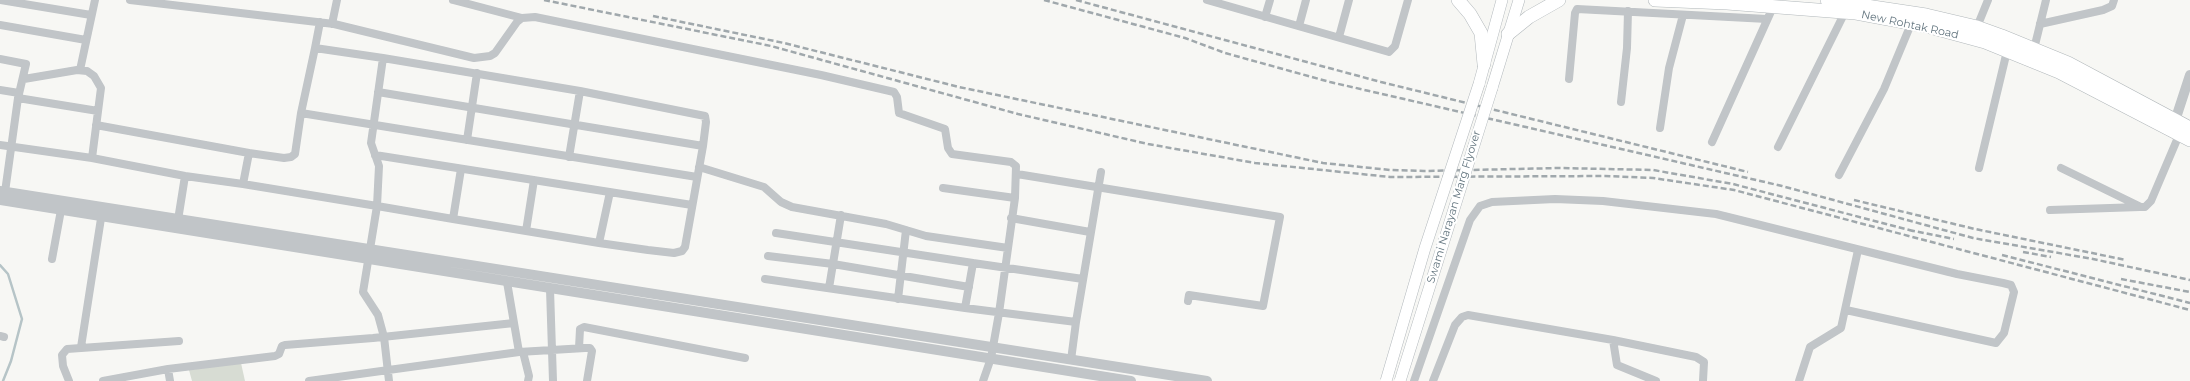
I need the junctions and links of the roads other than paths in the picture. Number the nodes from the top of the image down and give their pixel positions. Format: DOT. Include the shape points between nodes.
graph roads {
  1 [pos="0,0"];
  2 [pos="95,0"];
  3 [pos="130,0"];
  4 [pos="337,0"];
  5 [pos="453,0"];
  6 [pos="1207,0"];
  7 [pos="1270,0"];
  8 [pos="1306,0"];
  9 [pos="1349,0"];
  10 [pos="1408,0"];
  11 [pos="1458,0"];
  12 [pos="1502,0"];
  13 [pos="1519,0"];
  14 [pos="1559,0"];
  15 [pos="1655,0"];
  16 [pos="1827,0"];
  17 [pos="1988,0"];
  18 [pos="2046,0"];
  19 [pos="2114,0"];
  20 [pos="1880,3"];
  21 [pos="1779,5"];
  22 [pos="1628,11"];
  23 [pos="1845,12"];
  24 [pos="91,15"];
  25 [pos="1683,15"];
  26 [pos="1265,17"];
  27 [pos="522,18"];
  28 [pos="1767,19"];
  29 [pos="320,22"];
  30 [pos="332,24"];
  31 [pos="1911,24"];
  32 [pos="2040,24"];
  33 [pos="0,25"];
  34 [pos="1299,26"];
  35 [pos="1977,27"];
  36 [pos="1508,34"];
  37 [pos="1339,37"];
  38 [pos="86,40"];
  39 [pos="315,48"];
  40 [pos="2034,49"];
  41 [pos="2007,51"];
  42 [pos="383,58"];
  43 [pos="0,59"];
  44 [pos="1484,64"];
  45 [pos="80,70"];
  46 [pos="477,73"];
  47 [pos="2190,75"];
  48 [pos="24,79"];
  49 [pos="1569,79"];
  50 [pos="0,90"];
  51 [pos="580,91"];
  52 [pos="378,92"];
  53 [pos="19,96"];
  54 [pos="1621,102"];
  55 [pos="472,107"];
  56 [pos="98,111"];
  57 [pos="301,113"];
  58 [pos="96,125"];
  59 [pos="374,125"];
  60 [pos="573,126"];
  61 [pos="1660,128"];
  62 [pos="2181,131"];
  63 [pos="467,140"];
  64 [pos="1712,142"];
  65 [pos="0,145"];
  66 [pos="703,146"];
  67 [pos="10,147"];
  68 [pos="1778,147"];
  69 [pos="249,153"];
  70 [pos="375,155"];
  71 [pos="569,157"];
  72 [pos="92,158"];
  73 [pos="699,167"];
  74 [pos="461,168"];
  75 [pos="1978,168"];
  76 [pos="2061,168"];
  77 [pos="1101,172"];
  78 [pos="1017,174"];
  79 [pos="1839,175"];
  80 [pos="185,176"];
  81 [pos="696,177"];
  82 [pos="534,180"];
  83 [pos="243,184"];
  84 [pos="1098,187"];
  85 [pos="943,188"];
  86 [pos="610,192"];
  87 [pos="2,194"];
  88 [pos="1015,198"];
  89 [pos="692,205"];
  90 [pos="377,206"];
  91 [pos="2145,207"];
  92 [pos="61,210"];
  93 [pos="2050,210"];
  94 [pos="102,212"];
  95 [pos="841,215"];
  96 [pos="1011,218"];
  97 [pos="452,219"];
  98 [pos="178,220"];
  99 [pos="526,230"];
  100 [pos="906,230"];
  101 [pos="1090,232"];
  102 [pos="776,233"];
  103 [pos="600,243"];
  104 [pos="836,243"];
  105 [pos="1008,248"];
  106 [pos="1858,250"];
  107 [pos="904,252"];
  108 [pos="370,255"];
  109 [pos="768,256"];
  110 [pos="52,259"];
  111 [pos="973,263"];
  112 [pos="833,264"];
  113 [pos="1005,267"];
  114 [pos="902,275"];
  115 [pos="766,279"];
  116 [pos="1083,279"];
  117 [pos="507,282"];
  118 [pos="968,287"];
  119 [pos="829,288"];
  120 [pos="550,289"];
  121 [pos="898,298"];
  122 [pos="1188,301"];
  123 [pos="964,308"];
  124 [pos="1846,310"];
  125 [pos="999,313"];
  126 [pos="1076,322"];
  127 [pos="514,323"];
  128 [pos="384,337"];
  129 [pos="1613,340"];
  130 [pos="178,341"];
  131 [pos="81,347"];
  132 [pos="994,347"];
  133 [pos="579,348"];
  134 [pos="552,350"];
  135 [pos="521,352"];
  136 [pos="745,358"];
  137 [pos="991,358"];
  138 [pos="1071,360"];
  139 [pos="168,369"];
  140 [pos="388,370"];
  141 [pos="69,381"];
  142 [pos="103,381"];
  143 [pos="170,381"];
  144 [pos="309,381"];
  145 [pos="389,381"];
  146 [pos="528,381"];
  147 [pos="553,381"];
  148 [pos="587,381"];
  149 [pos="983,381"];
  150 [pos="1131,381"];
  151 [pos="1207,381"];
  152 [pos="1386,381"];
  153 [pos="1400,381"];
  154 [pos="1414,381"];
  155 [pos="1433,381"];
  156 [pos="1656,381"];
  157 [pos="1703,381"];
  158 [pos="1799,381"];
  1 -- 24 [label="street"];
  2 -- 24 [label="street"];
  3 -- 29 [label="street"];
  4 -- 30 [label="street"];
  5 -- 27 [label="street"];
  6 -- 26 [label="street"];
  7 -- 26 [label="street"];
  8 -- 34 [label="street"];
  9 -- 37 [label="street"];
  10 -- 37 [label="street" via="1395,46 1391,51"];
  11 -- 44 [label="main road" via="1481,33"];
  12 -- 44 [label="main road, Swami Narayan Marg Flyover"];
  13 -- 36 [label="main road, Swami Narayan Marg Flyover"];
  14 -- 36 [label="main road" via="1529,17"];
  15 -- 21 [label="main road, New Rohtak Road"];
  16 -- 20 [label="main road, New Rohtak Road"];
  17 -- 35 [label="street"];
  18 -- 32 [label="street"];
  19 -- 32 [label="street" via="2112,6 2103,10"];
  20 -- 35 [label="main road, New Rohtak Road"];
  21 -- 23 [label="main road, New Rohtak Road"];
  21 -- 28 [label="street"];
  22 -- 25 [label="street"];
  22 -- 49 [label="street" via="1575,10"];
  22 -- 54 [label="street"];
  23 -- 31 [label="main road, New Rohtak Road"];
  23 -- 68 [label="street"];
  24 -- 38 [label="street"];
  25 -- 28 [label="street"];
  25 -- 61 [label="street" via="1668,68"];
  26 -- 34 [label="street"];
  27 -- 30 [label="street" via="495,52 482,58 447,53"];
  27 -- 78 [label="street" via="535,17 894,92 899,113 945,129 948,148 952,154 1011,162 1016,166"];
  28 -- 64 [label="street"];
  29 -- 30 [label="street"];
  29 -- 39 [label="street"];
  31 -- 41 [label="main road, New Rohtak Road" via="1978,40"];
  31 -- 79 [label="street" via="1884,89"];
  32 -- 40 [label="street"];
  33 -- 38 [label="street"];
  34 -- 37 [label="street"];
  35 -- 40 [label="main road, New Rohtak Road"];
  36 -- 153 [label="main road, Swami Narayan Marg Flyover, bridge"];
  38 -- 45 [label="street"];
  39 -- 42 [label="street"];
  39 -- 57 [label="street"];
  40 -- 62 [label="main road, New Rohtak Road" via="2068,63"];
  41 -- 62 [label="main road, New Rohtak Road" via="2059,72"];
  41 -- 75 [label="street"];
  42 -- 46 [label="street"];
  42 -- 52 [label="street"];
  43 -- 48 [label="street" via="24,63"];
  44 -- 152 [label="main road, Swami Narayan Marg Flyover, bridge" via="1425,248"];
  45 -- 48 [label="street"];
  45 -- 56 [label="street" via="94,76 101,88"];
  46 -- 51 [label="street"];
  46 -- 55 [label="street"];
  47 -- 62 [label="street"];
  48 -- 53 [label="street"];
  50 -- 53 [label="street"];
  51 -- 60 [label="street"];
  51 -- 66 [label="street" via="701,114 706,119"];
  52 -- 55 [label="street"];
  52 -- 59 [label="street"];
  53 -- 56 [label="street"];
  53 -- 67 [label="street"];
  55 -- 60 [label="street"];
  55 -- 63 [label="street"];
  56 -- 58 [label="street"];
  57 -- 59 [label="street"];
  57 -- 69 [label="street" via="295,154 284,158"];
  58 -- 69 [label="street"];
  58 -- 72 [label="street"];
  59 -- 63 [label="street"];
  59 -- 70 [label="street" via="371,143"];
  60 -- 66 [label="street"];
  60 -- 71 [label="street"];
  62 -- 91 [label="street"];
  63 -- 71 [label="street"];
  65 -- 67 [label="street"];
  66 -- 73 [label="street"];
  67 -- 72 [label="street"];
  67 -- 87 [label="street"];
  69 -- 83 [label="street"];
  70 -- 74 [label="street"];
  70 -- 90 [label="street" via="379,166"];
  71 -- 81 [label="street"];
  72 -- 80 [label="street"];
  73 -- 81 [label="street"];
  73 -- 95 [label="street" via="764,188 781,202 792,207"];
  74 -- 82 [label="street"];
  74 -- 97 [label="street"];
  76 -- 91 [label="street"];
  77 -- 84 [label="street"];
  78 -- 84 [label="street"];
  78 -- 88 [label="street"];
  80 -- 83 [label="street"];
  80 -- 98 [label="street"];
  81 -- 89 [label="street"];
  82 -- 86 [label="street"];
  82 -- 99 [label="street"];
  83 -- 90 [label="street"];
  84 -- 101 [label="street"];
  84 -- 122 [label="street" via="1280,217 1263,306 1189,295"];
  85 -- 88 [label="street"];
  86 -- 89 [label="street"];
  86 -- 103 [label="street"];
  87 -- 92 [label="street"];
  87 -- 94 [label="street"];
  88 -- 96 [label="street"];
  89 -- 103 [label="street" via="685,247 682,251 674,253"];
  90 -- 97 [label="street"];
  90 -- 108 [label="street"];
  91 -- 93 [label="street"];
  92 -- 94 [label="street"];
  92 -- 110 [label="street"];
  94 -- 98 [label="street"];
  94 -- 108 [label="street"];
  94 -- 131 [label="street"];
  95 -- 100 [label="street"];
  95 -- 104 [label="street"];
  96 -- 101 [label="street"];
  96 -- 105 [label="street"];
  97 -- 99 [label="street"];
  98 -- 108 [label="street"];
  99 -- 103 [label="street"];
  100 -- 105 [label="street" via="926,236"];
  100 -- 107 [label="street"];
  101 -- 116 [label="street"];
  102 -- 104 [label="street"];
  104 -- 107 [label="street"];
  104 -- 112 [label="street"];
  105 -- 113 [label="street"];
  106 -- 124 [label="street"];
  106 -- 124 [label="street" via="2011,285 2014,292 2013,301 2004,333 1996,343"];
  106 -- 154 [label="street" via="1701,212 1603,201 1555,199 1486,203 1475,211 1470,220"];
  107 -- 111 [label="street"];
  107 -- 114 [label="street"];
  108 -- 117 [label="street"];
  108 -- 128 [label="street" via="363,292 378,315"];
  108 -- 132 [label="street"];
  109 -- 112 [label="street"];
  111 -- 113 [label="street"];
  111 -- 118 [label="street"];
  112 -- 114 [label="street"];
  112 -- 119 [label="street"];
  113 -- 116 [label="street"];
  113 -- 125 [label="street"];
  114 -- 118 [label="street"];
  114 -- 121 [label="street"];
  115 -- 119 [label="street"];
  116 -- 126 [label="street"];
  117 -- 120 [label="street"];
  117 -- 127 [label="street"];
  118 -- 123 [label="street"];
  119 -- 121 [label="street"];
  120 -- 134 [label="street"];
  120 -- 137 [label="street"];
  121 -- 123 [label="street"];
  123 -- 125 [label="street"];
  124 -- 158 [label="street" via="1841,328 1814,343 1807,352"];
  125 -- 126 [label="street"];
  125 -- 132 [label="street"];
  126 -- 138 [label="street"];
  127 -- 128 [label="street"];
  127 -- 135 [label="street"];
  128 -- 139 [label="street" via="285,345 275,356"];
  128 -- 140 [label="street"];
  129 -- 155 [label="street" via="1462,317 1455,325"];
  129 -- 156 [label="street" via="1616,365"];
  129 -- 157 [label="street" via="1701,359 1705,366"];
  130 -- 131 [label="street"];
  131 -- 141 [label="street" via="67,349 62,355"];
  132 -- 137 [label="street"];
  132 -- 138 [label="street"];
  133 -- 134 [label="street"];
  133 -- 136 [label="street" via="580,329 584,327"];
  133 -- 148 [label="street" via="592,350"];
  134 -- 135 [label="street"];
  134 -- 147 [label="street"];
  135 -- 140 [label="street"];
  135 -- 146 [label="street"];
  137 -- 149 [label="street"];
  137 -- 150 [label="street"];
  138 -- 151 [label="street"];
  139 -- 142 [label="street"];
  139 -- 143 [label="street"];
  140 -- 144 [label="street"];
  140 -- 145 [label="street"];
}
